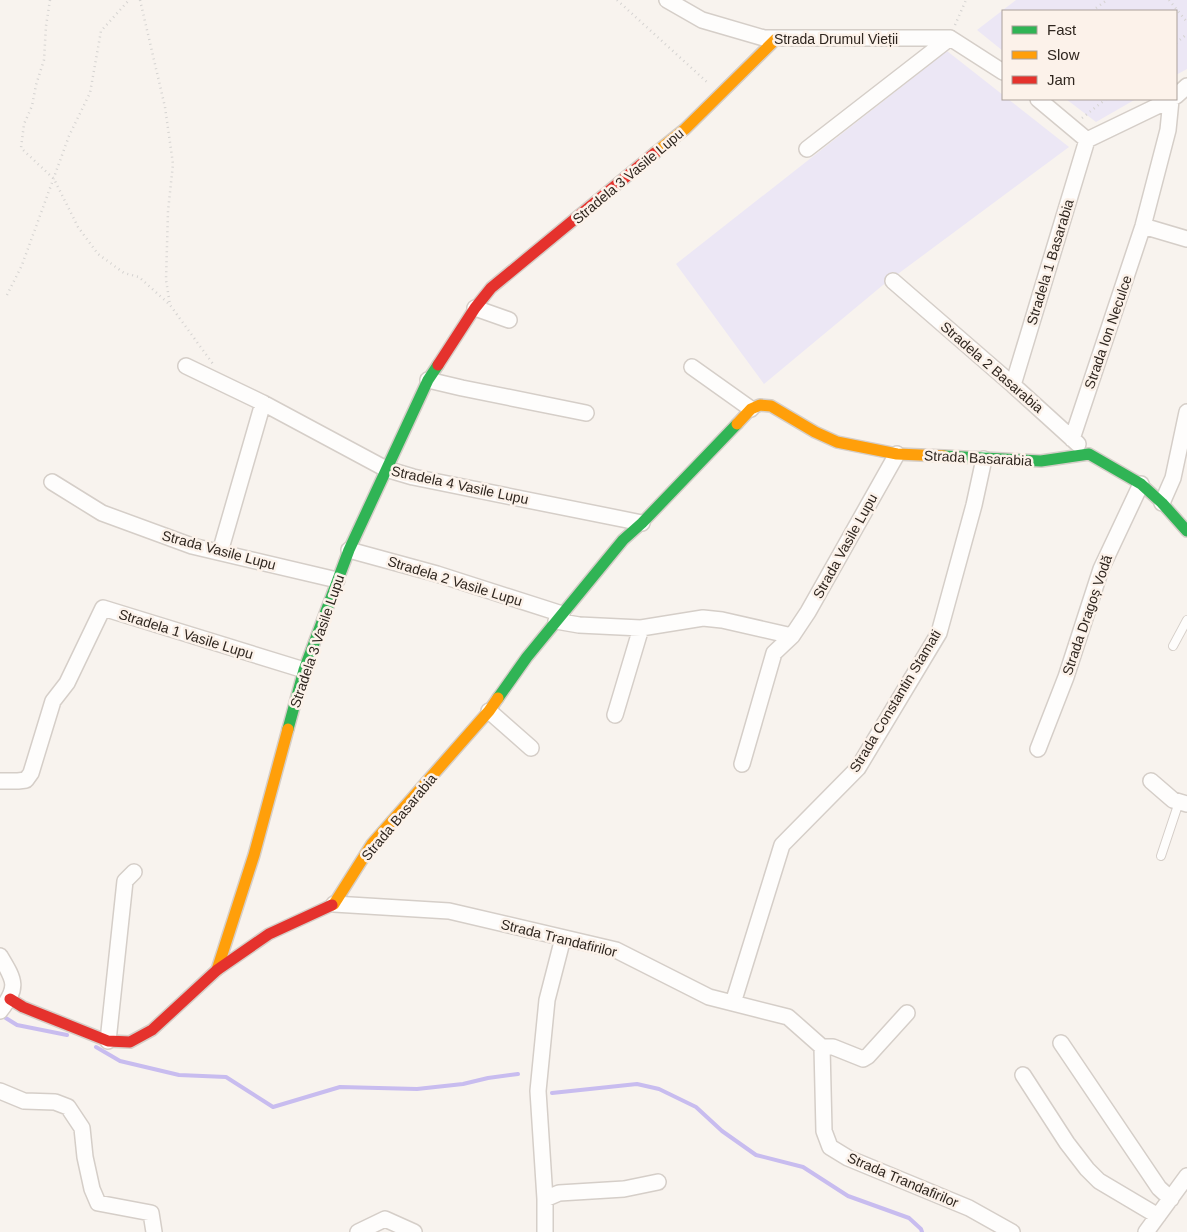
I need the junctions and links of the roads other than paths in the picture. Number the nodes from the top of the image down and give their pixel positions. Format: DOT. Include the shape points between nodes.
graph roads {
  1 [pos="667,0"];
  2 [pos="950,38"];
  3 [pos="776,39"];
  4 [pos="1002,71"];
  5 [pos="1187,86"];
  6 [pos="1177,95"];
  7 [pos="1039,100"];
  8 [pos="1169,100"];
  9 [pos="1173,100"];
  10 [pos="1087,140"];
  11 [pos="808,149"];
  12 [pos="1143,226"];
  13 [pos="1187,239"];
  14 [pos="893,281"];
  15 [pos="475,308"];
  16 [pos="510,320"];
  17 [pos="186,366"];
  18 [pos="692,367"];
  19 [pos="428,380"];
  20 [pos="1013,385"];
  21 [pos="263,403"];
  22 [pos="751,409"];
  23 [pos="1187,412"];
  24 [pos="586,413"];
  25 [pos="1072,439"];
  26 [pos="897,454"];
  27 [pos="1089,454"];
  28 [pos="984,459"];
  29 [pos="386,469"];
  30 [pos="52,482"];
  31 [pos="1141,484"];
  32 [pos="1162,503"];
  33 [pos="642,523"];
  34 [pos="1187,531"];
  35 [pos="349,550"];
  36 [pos="220,552"];
  37 [pos="337,580"];
  38 [pos="559,617"];
  39 [pos="1187,620"];
  40 [pos="641,628"];
  41 [pos="792,636"];
  42 [pos="1173,646"];
  43 [pos="304,670"];
  44 [pos="489,711"];
  45 [pos="615,715"];
  46 [pos="531,748"];
  47 [pos="1038,749"];
  48 [pos="742,764"];
  49 [pos="0,781"];
  50 [pos="1151,781"];
  51 [pos="1183,803"];
  52 [pos="1161,856"];
  53 [pos="134,872"];
  54 [pos="334,904"];
  55 [pos="563,938"];
  56 [pos="0,956"];
  57 [pos="217,970"];
  58 [pos="733,1003"];
  59 [pos="4,1006"];
  60 [pos="907,1013"];
  61 [pos="108,1041"];
  62 [pos="1061,1043"];
  63 [pos="822,1047"];
  64 [pos="1023,1075"];
  65 [pos="0,1091"];
  66 [pos="1187,1176"];
  67 [pos="658,1182"];
  68 [pos="545,1199"];
  69 [pos="1171,1199"];
  70 [pos="1158,1216"];
  71 [pos="154,1232"];
  72 [pos="358,1232"];
  73 [pos="414,1232"];
  74 [pos="545,1232"];
  75 [pos="1012,1232"];
  76 [pos="1146,1232"];
  1 -- 3 [label="street, Strada Drumul Vieții" via="702,20"];
  2 -- 3 [label="street, Strada Drumul Vieții"];
  2 -- 4 [label="street"];
  2 -- 11 [label="street"];
  3 -- 15 [label="street, Stradela 3 Vasile Lupu" via="685,129 491,288"];
  5 -- 6 [label="street"];
  7 -- 10 [label="street"];
  8 -- 10 [label="street"];
  9 -- 12 [label="street, Strada Ion Neculce"];
  10 -- 20 [label="street, Stradela 1 Basarabia"];
  12 -- 13 [label="street"];
  12 -- 25 [label="street, Strada Ion Neculce"];
  14 -- 20 [label="street, Stradela 2 Basarabia"];
  15 -- 16 [label="street"];
  15 -- 19 [label="street, Stradela 3 Vasile Lupu"];
  17 -- 21 [label="street, Stradela 4 Vasile Lupu"];
  18 -- 22 [label="street"];
  19 -- 24 [label="street"];
  19 -- 29 [label="street, Stradela 3 Vasile Lupu"];
  20 -- 25 [label="street, Stradela 2 Basarabia"];
  21 -- 29 [label="street, Stradela 4 Vasile Lupu"];
  21 -- 36 [label="street"];
  22 -- 26 [label="street, Strada Basarabia" via="760,405 770,406 837,442"];
  22 -- 33 [label="street, Strada Basarabia"];
  23 -- 32 [label="street" via="1173,478"];
  25 -- 27 [label="street, Stradela 2 Basarabia"];
  26 -- 28 [label="street, Strada Basarabia"];
  26 -- 41 [label="street, Strada Vasile Lupu"];
  27 -- 28 [label="street, Strada Basarabia" via="1041,461"];
  27 -- 31 [label="street"];
  28 -- 58 [label="street, Strada Constantin Stamati" via="939,633 858,768 782,845"];
  29 -- 33 [label="street, Stradela 4 Vasile Lupu"];
  29 -- 35 [label="street, Stradela 3 Vasile Lupu"];
  30 -- 36 [label="street, Strada Vasile Lupu" via="102,513 125,523"];
  31 -- 32 [label="street"];
  31 -- 47 [label="street, Strada Dragoș Vodă" via="1101,569 1066,677"];
  32 -- 34 [label="street"];
  33 -- 38 [label="street, Strada Basarabia" via="623,540"];
  35 -- 37 [label="street, Stradela 3 Vasile Lupu"];
  35 -- 38 [label="street, Stradela 2 Vasile Lupu" via="437,574"];
  36 -- 37 [label="street, Strada Vasile Lupu"];
  37 -- 43 [label="street, Stradela 3 Vasile Lupu"];
  38 -- 40 [label="street" via="578,625"];
  38 -- 44 [label="street, Strada Basarabia"];
  39 -- 42 [label="lane"];
  40 -- 41 [label="street" via="703,618"];
  40 -- 45 [label="street"];
  41 -- 48 [label="street, Strada Vasile Lupu" via="774,653"];
  43 -- 49 [label="street, Stradela 1 Vasile Lupu" via="103,608 67,683 53,701 31,773 26,780"];
  43 -- 57 [label="street, Stradela 3 Vasile Lupu" via="254,855"];
  44 -- 46 [label="street"];
  44 -- 54 [label="street, Strada Basarabia" via="372,844"];
  50 -- 51 [label="street" via="1173,800"];
  51 -- 52 [label="lane"];
  53 -- 61 [label="street" via="125,881"];
  54 -- 55 [label="street, Strada Trandafirilor" via="449,911"];
  54 -- 57 [label="street" via="269,934"];
  55 -- 58 [label="street, Strada Trandafirilor" via="616,950 709,997"];
  55 -- 68 [label="street" via="547,1000 538,1091"];
  56 -- 59 [label="street" via="13,983"];
  57 -- 61 [label="street" via="152,1030 130,1042"];
  58 -- 63 [label="street, Strada Trandafirilor" via="788,1017"];
  59 -- 61 [label="street" via="23,1008"];
  60 -- 63 [label="street, Strada Trandafirilor" via="863,1059 833,1047"];
  62 -- 69 [label="street" via="1159,1188"];
  63 -- 75 [label="street, Strada Trandafirilor" via="824,1131 830,1147 848,1158 969,1208"];
  64 -- 70 [label="street" via="1086,1169 1099,1182"];
  65 -- 71 [label="street" via="24,1100 56,1102 68,1107 82,1128 85,1157 98,1203 151,1213"];
  66 -- 69 [label="street"];
  67 -- 68 [label="street" via="624,1190 559,1193"];
  68 -- 74 [label="street"];
  69 -- 70 [label="street"];
  70 -- 76 [label="street"];
  72 -- 73 [label="street" via="385,1219"];
}
